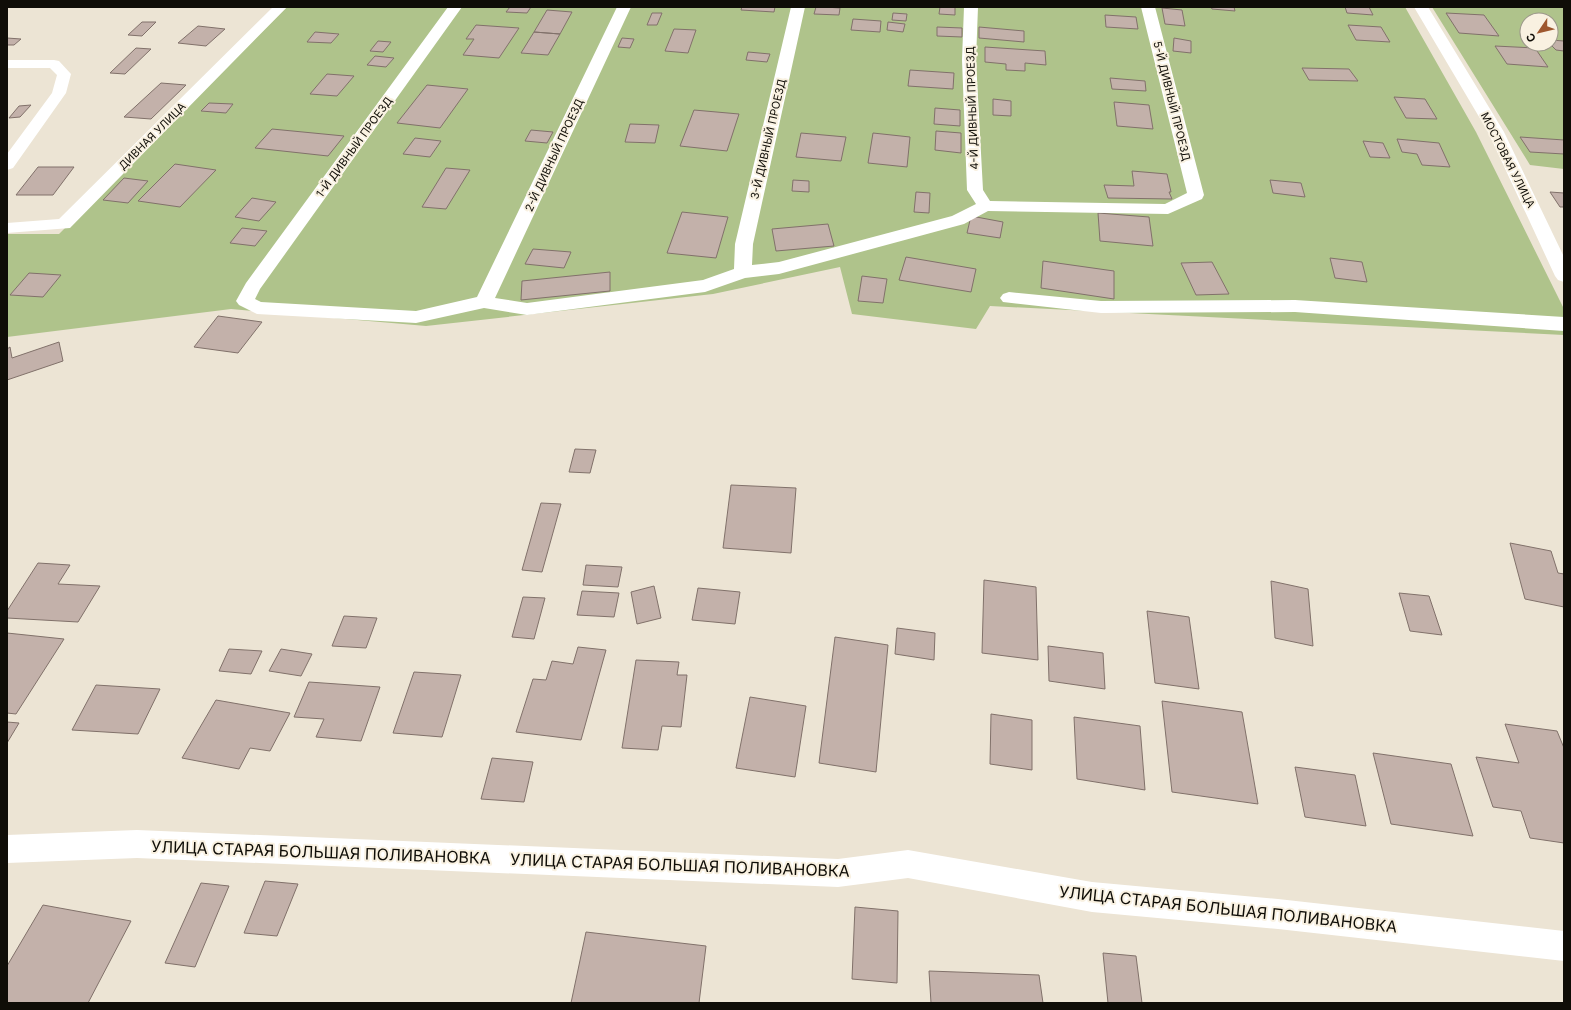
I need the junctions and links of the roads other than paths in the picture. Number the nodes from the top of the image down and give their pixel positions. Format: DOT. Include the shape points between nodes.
graph roads {
  1 [pos="280,7"];
  2 [pos="455,7"];
  3 [pos="624,7"];
  4 [pos="798,7"];
  5 [pos="971,7"];
  6 [pos="1148,7"];
  7 [pos="1421,7"];
  8 [pos="7,64"];
  9 [pos="7,165"];
  10 [pos="985,206"];
  11 [pos="7,228"];
  12 [pos="743,272"];
  13 [pos="1564,276"];
  14 [pos="1009,298"];
  15 [pos="484,302"];
  16 [pos="1564,324"];
  17 [pos="7,849"];
  18 [pos="1564,946"];
  1 -- 11 [label="street, ДИВНАЯ УЛИЦА" via="64,224"];
  2 -- 15 [label="street, 1-Й ДИВНЫЙ ПРОЕЗД" via="252,287 245,301 257,308 416,317"];
  3 -- 15 [label="street, 2-Й ДИВНЫЙ ПРОЕЗД"];
  4 -- 12 [label="street, 3-Й ДИВНЫЙ ПРОЕЗД" via="744,244"];
  5 -- 10 [label="street, 4-Й ДИВНЫЙ ПРОЕЗД" via="969,60 975,190"];
  6 -- 10 [label="street, 5-Й ДИВНЫЙ ПРОЕЗД" via="1196,195 1168,209"];
  7 -- 13 [label="street, МОСТОВАЯ УЛИЦА" via="1496,132"];
  8 -- 9 [label="street" via="54,64 64,74 59,93"];
  10 -- 12 [label="street" via="958,220 936,226 779,268"];
  12 -- 15 [label="street" via="704,286 527,309"];
  14 -- 16 [label="street" via="1102,307 1295,306"];
  17 -- 18 [label="street, УЛИЦА СТАРАЯ БОЛЬШАЯ ПОЛИВАНОВКА" via="137,844 838,874 908,864 1092,897"];
}
